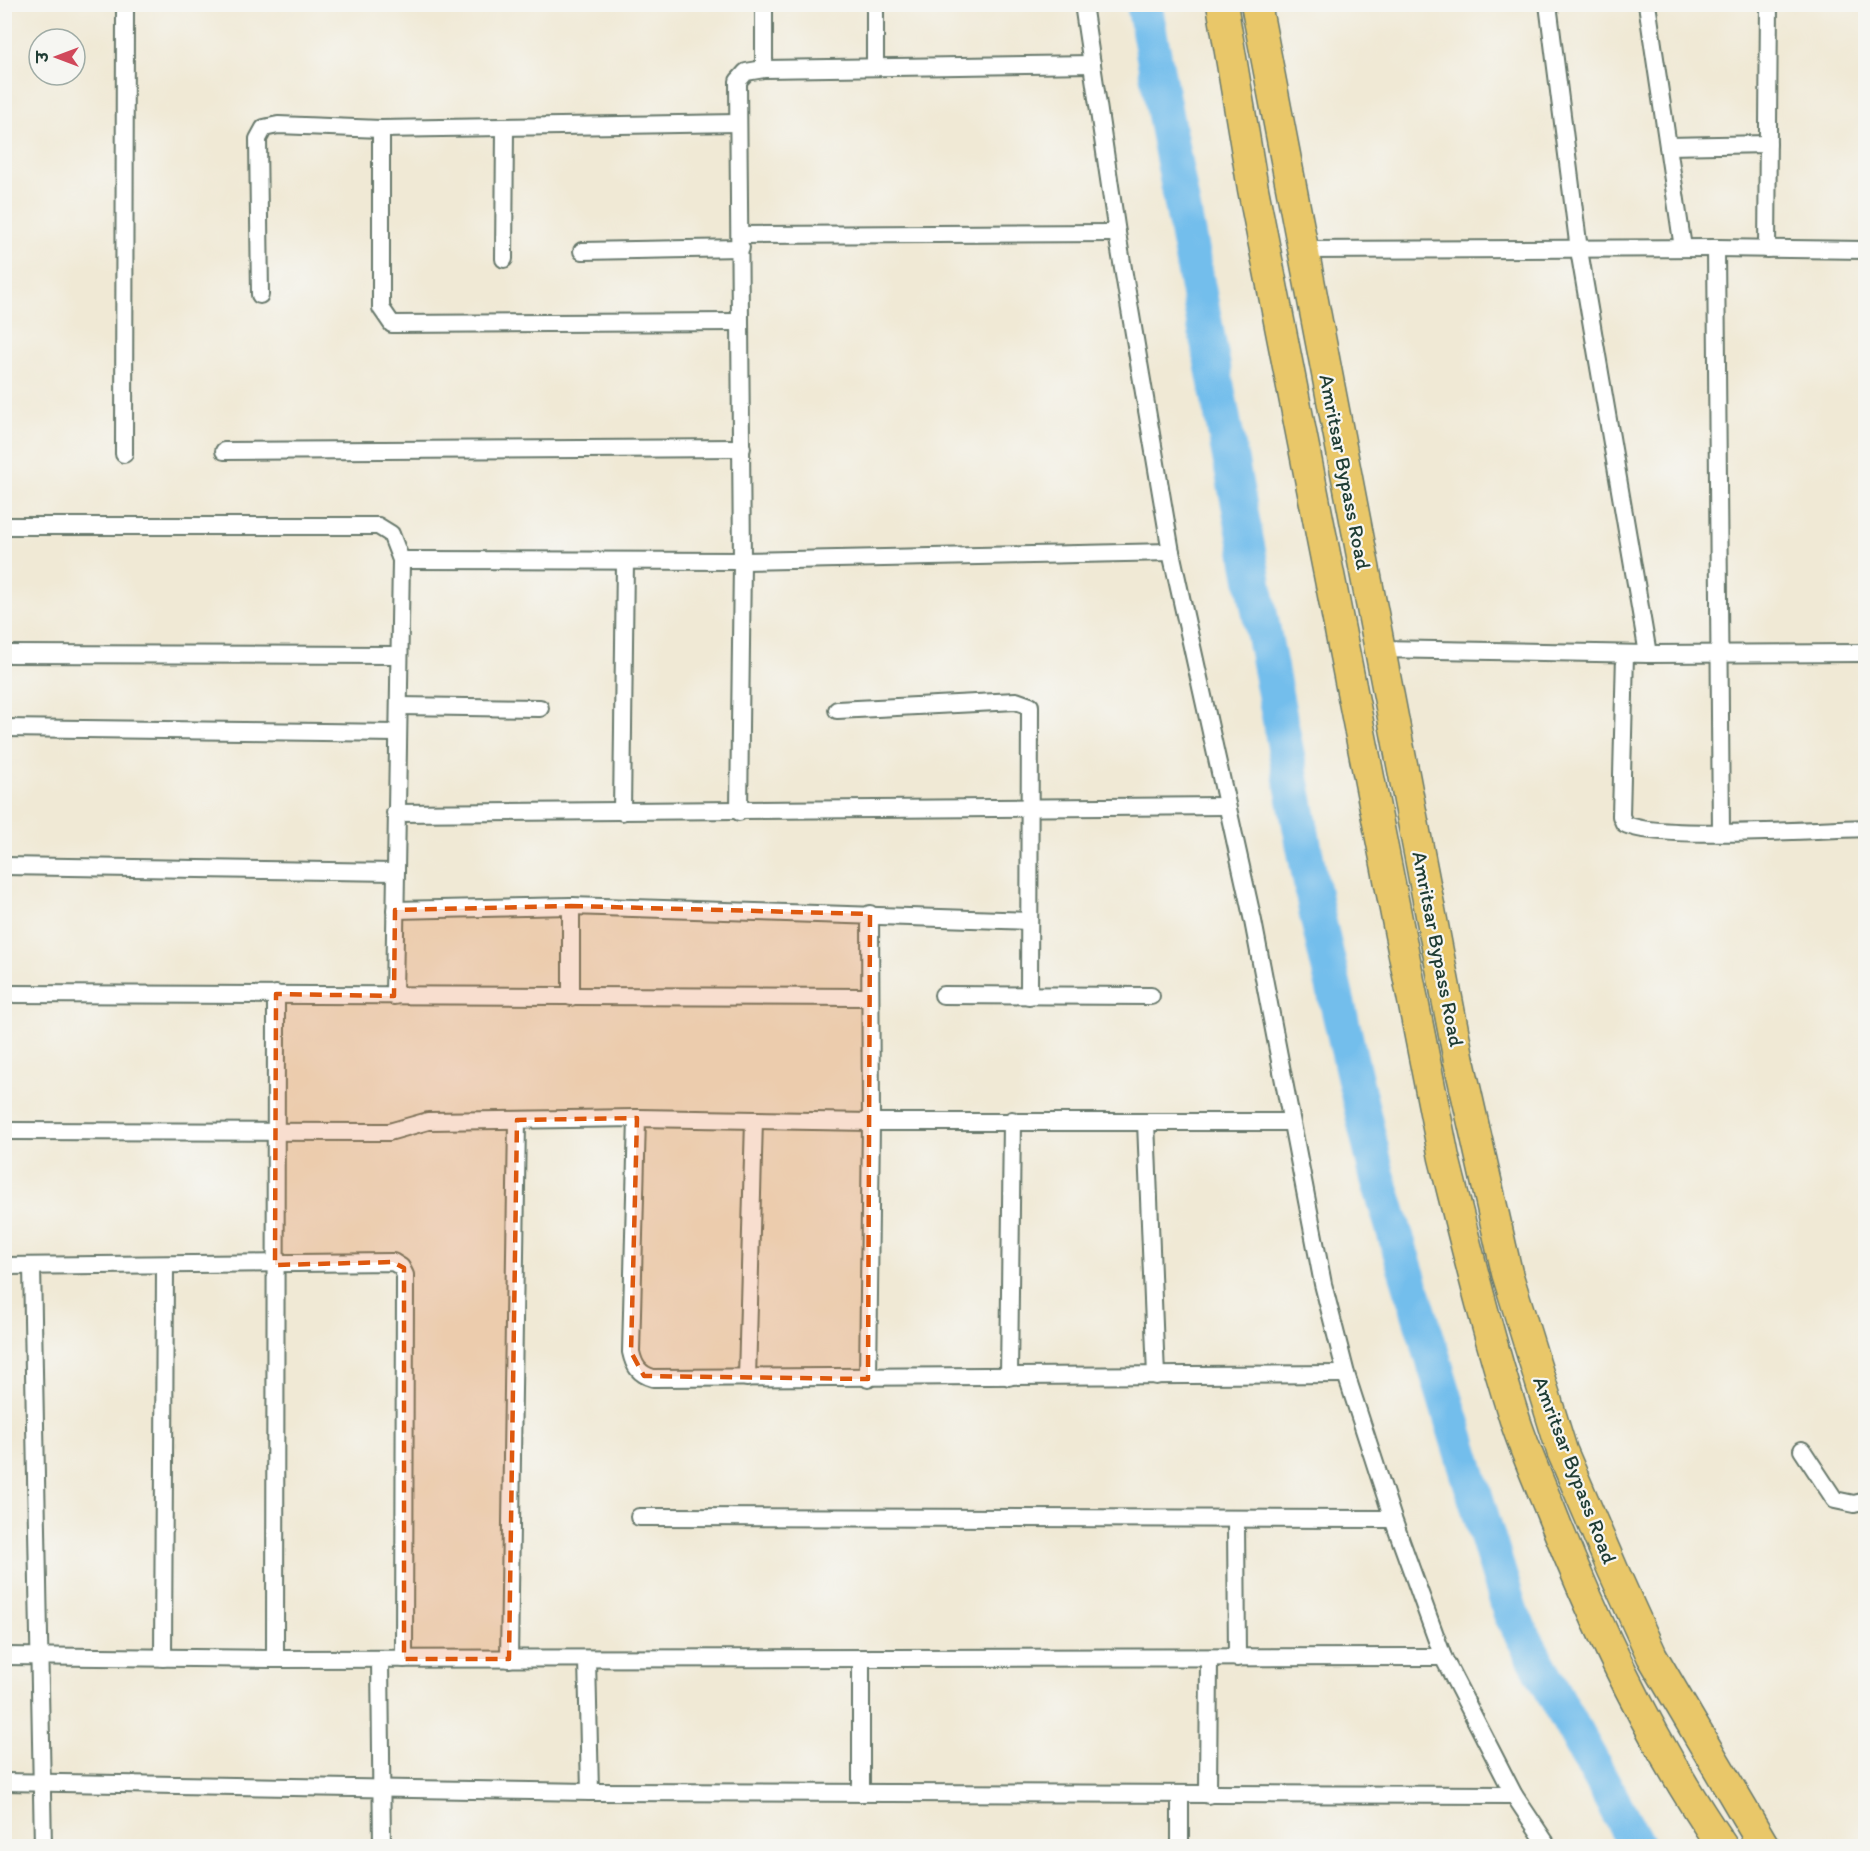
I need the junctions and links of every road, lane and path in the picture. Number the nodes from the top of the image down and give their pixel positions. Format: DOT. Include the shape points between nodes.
graph roads {
  1 [pos="125,4"];
  2 [pos="764,4"];
  3 [pos="874,4"];
  4 [pos="1083,4"];
  5 [pos="1222,4"];
  6 [pos="1256,4"];
  7 [pos="1548,4"];
  8 [pos="1647,4"];
  9 [pos="1769,4"];
  10 [pos="1092,64"];
  11 [pos="875,67"];
  12 [pos="764,69"];
  13 [pos="738,123"];
  14 [pos="505,127"];
  15 [pos="381,129"];
  16 [pos="1768,144"];
  17 [pos="1668,146"];
  18 [pos="1117,233"];
  19 [pos="741,242"];
  20 [pos="1683,248"];
  21 [pos="1716,248"];
  22 [pos="1767,249"];
  23 [pos="1301,250"];
  24 [pos="1579,250"];
  25 [pos="1866,250"];
  26 [pos="582,251"];
  27 [pos="504,259"];
  28 [pos="260,295"];
  29 [pos="740,322"];
  30 [pos="742,448"];
  31 [pos="224,451"];
  32 [pos="124,454"];
  33 [pos="4,526"];
  34 [pos="1171,552"];
  35 [pos="401,560"];
  36 [pos="626,561"];
  37 [pos="742,561"];
  38 [pos="1379,649"];
  39 [pos="1720,652"];
  40 [pos="1866,653"];
  41 [pos="4,654"];
  42 [pos="1625,654"];
  43 [pos="1648,654"];
  44 [pos="399,655"];
  45 [pos="399,706"];
  46 [pos="540,708"];
  47 [pos="837,710"];
  48 [pos="4,729"];
  49 [pos="397,733"];
  50 [pos="1227,806"];
  51 [pos="1031,809"];
  52 [pos="622,812"];
  53 [pos="739,812"];
  54 [pos="395,813"];
  55 [pos="1866,828"];
  56 [pos="1721,832"];
  57 [pos="4,866"];
  58 [pos="394,872"];
  59 [pos="571,906"];
  60 [pos="395,909"];
  61 [pos="870,914"];
  62 [pos="1029,921"];
  63 [pos="4,994"];
  64 [pos="276,994"];
  65 [pos="943,995"];
  66 [pos="394,996"];
  67 [pos="1029,996"];
  68 [pos="1151,996"];
  69 [pos="571,997"];
  70 [pos="869,997"];
  71 [pos="637,1118"];
  72 [pos="517,1120"];
  73 [pos="754,1120"];
  74 [pos="1011,1120"];
  75 [pos="872,1122"];
  76 [pos="1146,1122"];
  77 [pos="1290,1122"];
  78 [pos="4,1131"];
  79 [pos="274,1132"];
  80 [pos="274,1265"];
  81 [pos="4,1266"];
  82 [pos="32,1266"];
  83 [pos="165,1266"];
  84 [pos="1346,1374"];
  85 [pos="1155,1376"];
  86 [pos="1009,1377"];
  87 [pos="747,1378"];
  88 [pos="868,1378"];
  89 [pos="1802,1450"];
  90 [pos="1866,1501"];
  91 [pos="639,1517"];
  92 [pos="1393,1519"];
  93 [pos="1236,1520"];
  94 [pos="4,1656"];
  95 [pos="41,1657"];
  96 [pos="1443,1657"];
  97 [pos="163,1658"];
  98 [pos="1209,1658"];
  99 [pos="1237,1658"];
  100 [pos="275,1659"];
  101 [pos="380,1659"];
  102 [pos="404,1659"];
  103 [pos="509,1659"];
  104 [pos="587,1659"];
  105 [pos="861,1659"];
  106 [pos="4,1782"];
  107 [pos="43,1782"];
  108 [pos="382,1788"];
  109 [pos="590,1792"];
  110 [pos="861,1794"];
  111 [pos="1180,1795"];
  112 [pos="1208,1795"];
  113 [pos="1514,1795"];
  114 [pos="44,1846"];
  115 [pos="382,1846"];
  116 [pos="1180,1846"];
  117 [pos="1548,1846"];
  118 [pos="1722,1846"];
  119 [pos="1764,1846"];
  1 -- 32 [label="street"];
  2 -- 12 [label="street"];
  3 -- 11 [label="street"];
  4 -- 10 [label="street"];
  5 -- 118 [label="highway, Amritsar Bypass Road" via="1253,189 1444,1158 1482,1312 1516,1422 1571,1563 1626,1680"];
  6 -- 23 [label="highway, Amritsar Bypass Road"];
  7 -- 24 [label="street"];
  8 -- 17 [label="street"];
  9 -- 16 [label="street"];
  10 -- 11 [label="street"];
  10 -- 18 [label="street"];
  11 -- 12 [label="street"];
  12 -- 13 [label="street" via="746,72 738,81"];
  13 -- 14 [label="street"];
  13 -- 19 [label="street"];
  14 -- 15 [label="street"];
  14 -- 27 [label="street"];
  15 -- 28 [label="street" via="278,125 260,133"];
  15 -- 29 [label="street" via="381,308 392,324"];
  16 -- 17 [label="street"];
  16 -- 22 [label="street"];
  17 -- 20 [label="street"];
  18 -- 19 [label="street"];
  18 -- 34 [label="street"];
  19 -- 26 [label="street"];
  19 -- 29 [label="street"];
  20 -- 21 [label="street"];
  20 -- 24 [label="street"];
  21 -- 22 [label="street"];
  21 -- 39 [label="street"];
  22 -- 25 [label="street"];
  23 -- 24 [label="street"];
  23 -- 38 [label="highway, Amritsar Bypass Road"];
  24 -- 43 [label="street"];
  29 -- 30 [label="street"];
  30 -- 31 [label="street"];
  30 -- 37 [label="street"];
  33 -- 35 [label="street" via="378,526 391,534"];
  34 -- 37 [label="street"];
  34 -- 50 [label="street"];
  35 -- 36 [label="street"];
  35 -- 44 [label="street"];
  36 -- 37 [label="street"];
  36 -- 52 [label="street"];
  37 -- 53 [label="street"];
  38 -- 42 [label="street"];
  38 -- 119 [label="highway, Amritsar Bypass Road" via="1459,1061 1507,1273 1529,1351 1562,1451 1652,1656"];
  39 -- 40 [label="street"];
  39 -- 43 [label="street"];
  39 -- 56 [label="street"];
  41 -- 44 [label="street"];
  42 -- 43 [label="street"];
  42 -- 56 [label="street" via="1621,816 1624,823 1638,830"];
  44 -- 45 [label="street"];
  45 -- 46 [label="street"];
  45 -- 49 [label="street"];
  47 -- 51 [label="street" via="1027,703 1032,712"];
  48 -- 49 [label="street"];
  49 -- 54 [label="street"];
  50 -- 51 [label="street"];
  50 -- 77 [label="street" via="1253,921"];
  51 -- 53 [label="street"];
  51 -- 62 [label="street"];
  52 -- 53 [label="street"];
  52 -- 54 [label="street"];
  54 -- 58 [label="street"];
  55 -- 56 [label="street"];
  57 -- 58 [label="street"];
  58 -- 60 [label="street"];
  59 -- 60 [label="street"];
  59 -- 61 [label="street"];
  59 -- 69 [label="street"];
  60 -- 66 [label="street"];
  61 -- 62 [label="street"];
  61 -- 70 [label="street"];
  62 -- 67 [label="street"];
  63 -- 64 [label="street"];
  64 -- 66 [label="street"];
  64 -- 79 [label="street"];
  65 -- 67 [label="street"];
  66 -- 69 [label="street"];
  67 -- 68 [label="street"];
  69 -- 70 [label="street"];
  70 -- 75 [label="street"];
  71 -- 72 [label="street"];
  71 -- 73 [label="street"];
  71 -- 87 [label="street" via="631,1352 634,1363 645,1376 653,1378"];
  72 -- 79 [label="street" via="428,1121 389,1132"];
  72 -- 103 [label="street"];
  73 -- 75 [label="street"];
  73 -- 87 [label="street"];
  74 -- 75 [label="street"];
  74 -- 76 [label="street"];
  74 -- 86 [label="street"];
  75 -- 88 [label="street"];
  76 -- 77 [label="street"];
  76 -- 85 [label="street"];
  77 -- 84 [label="street"];
  78 -- 79 [label="street"];
  79 -- 80 [label="street"];
  80 -- 83 [label="street"];
  80 -- 100 [label="street"];
  80 -- 102 [label="street" via="393,1262 404,1271"];
  81 -- 82 [label="street"];
  82 -- 83 [label="street"];
  82 -- 95 [label="street"];
  83 -- 97 [label="street"];
  84 -- 85 [label="street"];
  84 -- 92 [label="street"];
  85 -- 86 [label="street"];
  86 -- 88 [label="street"];
  87 -- 88 [label="street"];
  89 -- 90 [label="street" via="1835,1500 1854,1504"];
  91 -- 93 [label="street"];
  92 -- 93 [label="street"];
  92 -- 96 [label="street"];
  93 -- 99 [label="street"];
  94 -- 95 [label="street"];
  95 -- 97 [label="street"];
  95 -- 107 [label="street"];
  96 -- 99 [label="street"];
  96 -- 113 [label="street"];
  97 -- 100 [label="street"];
  98 -- 99 [label="street"];
  98 -- 105 [label="street"];
  98 -- 112 [label="street"];
  100 -- 101 [label="street"];
  101 -- 102 [label="street"];
  101 -- 108 [label="street"];
  102 -- 103 [label="street"];
  103 -- 104 [label="street"];
  104 -- 105 [label="street"];
  104 -- 109 [label="street"];
  105 -- 110 [label="street"];
  106 -- 107 [label="street"];
  107 -- 108 [label="street"];
  107 -- 114 [label="street"];
  108 -- 109 [label="street"];
  108 -- 115 [label="street"];
  109 -- 110 [label="street"];
  110 -- 111 [label="street"];
  111 -- 112 [label="street"];
  111 -- 116 [label="street"];
  112 -- 113 [label="street"];
  113 -- 117 [label="street"];
}
